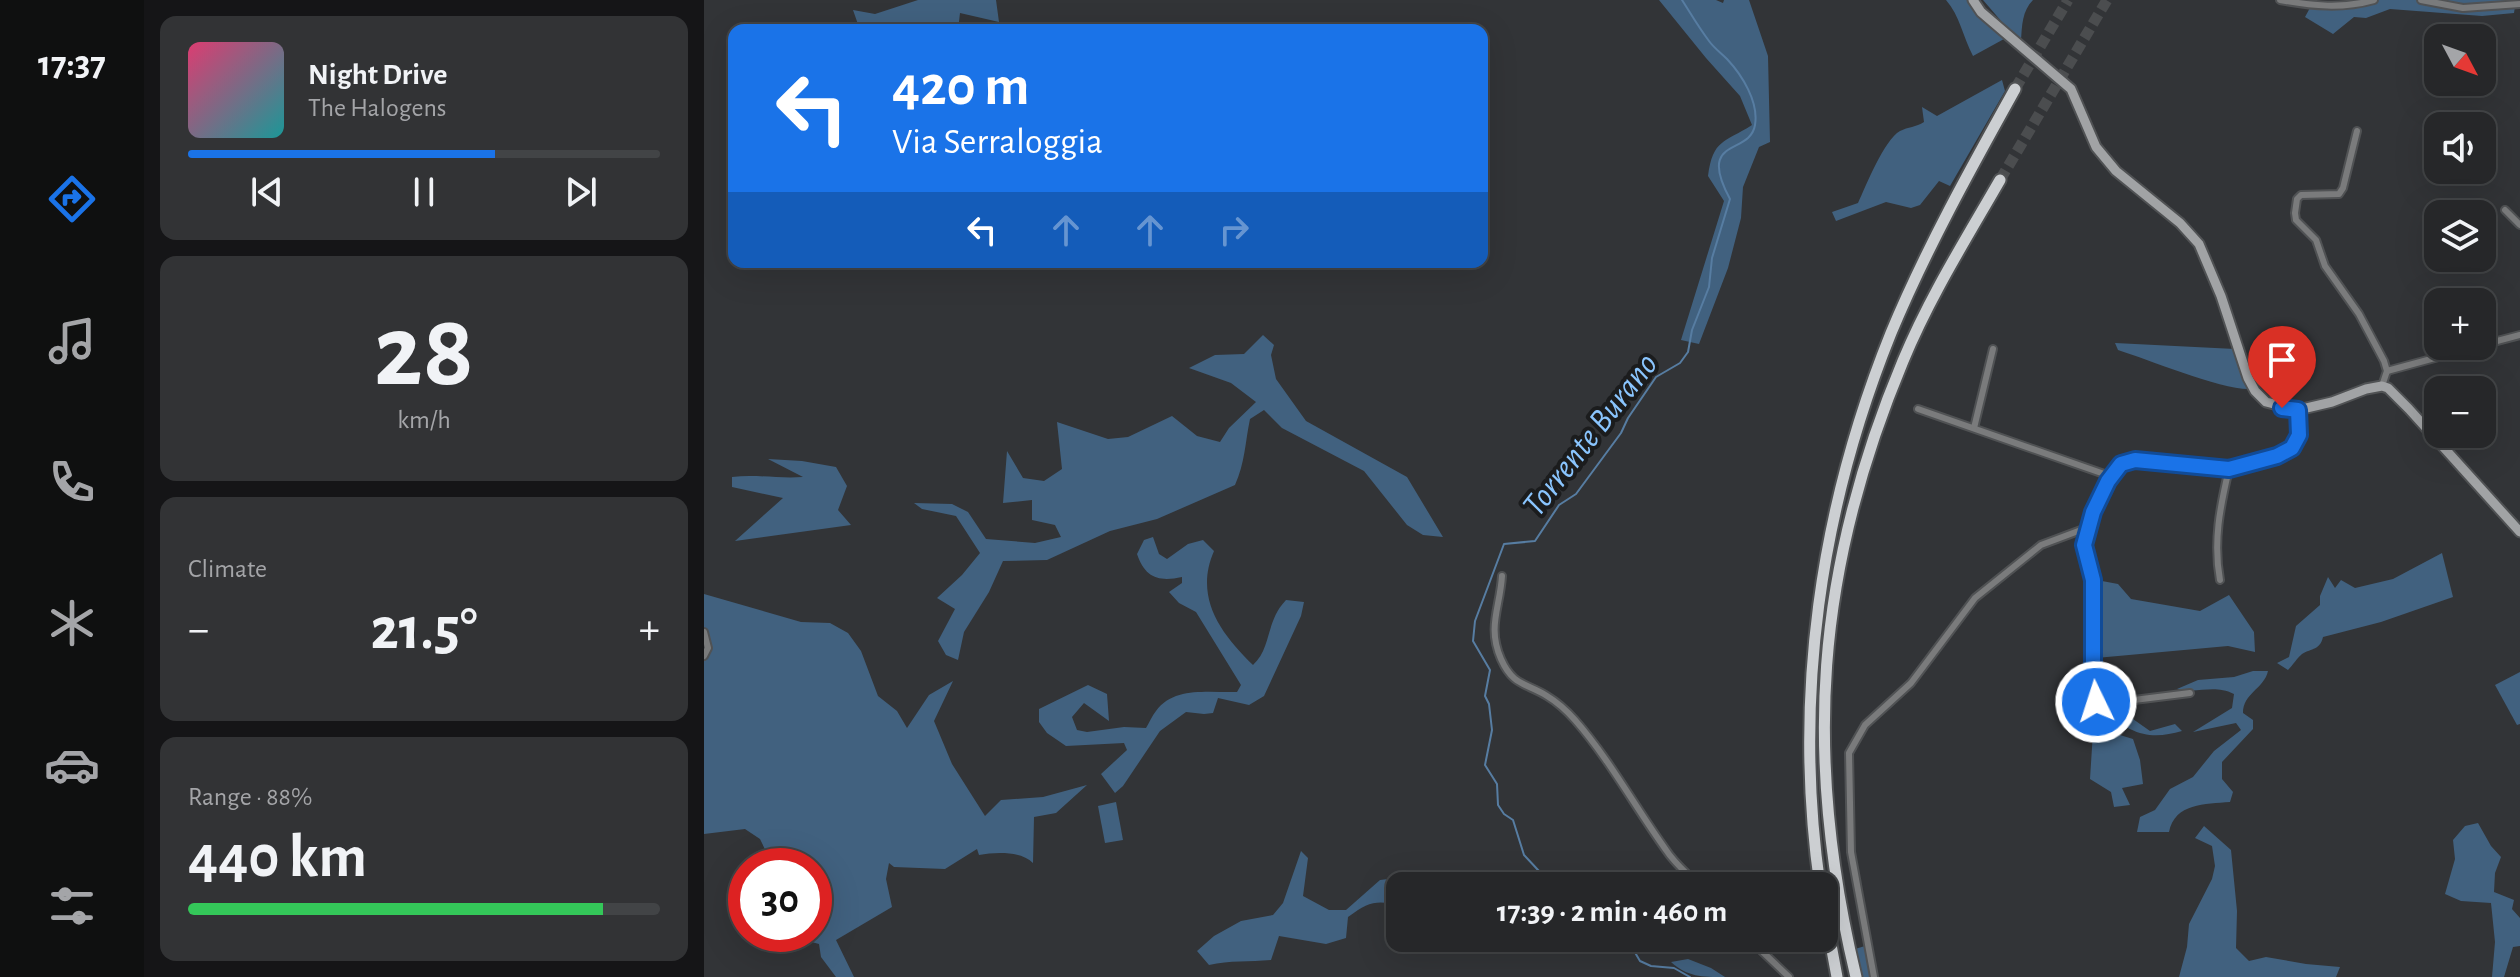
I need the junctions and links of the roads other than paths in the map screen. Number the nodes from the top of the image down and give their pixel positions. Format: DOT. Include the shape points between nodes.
graph roads {
  1 [pos="1973,0"];
  2 [pos="2280,0"];
  3 [pos="2374,0"];
  4 [pos="2421,0"];
  5 [pos="2520,4"];
  6 [pos="2015,89"];
  7 [pos="2357,131"];
  8 [pos="2000,180"];
  9 [pos="2505,210"];
  10 [pos="2520,225"];
  11 [pos="2520,335"];
  12 [pos="2496,342"];
  13 [pos="1993,349"];
  14 [pos="2428,360"];
  15 [pos="2387,371"];
  16 [pos="2382,386"];
  17 [pos="1918,409"];
  18 [pos="2298,410"];
  19 [pos="1974,428"];
  20 [pos="2229,469"];
  21 [pos="2110,476"];
  22 [pos="2089,527"];
  23 [pos="2520,532"];
  24 [pos="1502,576"];
  25 [pos="2220,580"];
  26 [pos="704,632"];
  27 [pos="704,656"];
  28 [pos="2190,693"];
  29 [pos="1686,872"];
  30 [pos="1818,872"];
  31 [pos="1763,952"];
  32 [pos="1832,952"];
  33 [pos="1789,977"];
  34 [pos="1837,977"];
  35 [pos="1856,977"];
  36 [pos="1874,977"];
  1 -- 18 [label="main road" via="2071,89 2096,147 2199,244 2255,391 2266,402"];
  2 -- 3 [label="street" via="2350,7"];
  4 -- 5 [label="street" via="2463,8"];
  6 -- 30 [label="highway" via="1892,330 1847,462 1828,543 1810,681 1810,796"];
  7 -- 15 [label="street" via="2339,194 2301,195 2295,213 2300,226 2316,240 2325,266 2359,314"];
  8 -- 35 [label="highway" via="1924,317 1877,426 1844,542 1831,612 1825,795"];
  9 -- 10 [label="street"];
  11 -- 12 [label="street"];
  13 -- 19 [label="street"];
  14 -- 15 [label="street"];
  15 -- 16 [label="street"];
  16 -- 18 [label="main road"];
  16 -- 23 [label="main road"];
  17 -- 19 [label="street"];
  18 -- 20 [label="street" via="2299,435 2292,448"];
  19 -- 21 [label="street"];
  20 -- 21 [label="street" via="2135,460 2121,464"];
  20 -- 25 [label="street" via="2218,516"];
  21 -- 22 [label="street"];
  22 -- 28 [label="street" via="2084,545 2093,580 2096,702"];
  22 -- 36 [label="street" via="2041,545 1975,598 1911,683 1854,740 1849,753 1851,852"];
  24 -- 29 [label="street" via="1494,636 1510,675 1545,694 1575,720"];
  26 -- 27 [label="street"];
  31 -- 33 [label="street"];
  32 -- 34 [label="highway"];
}
